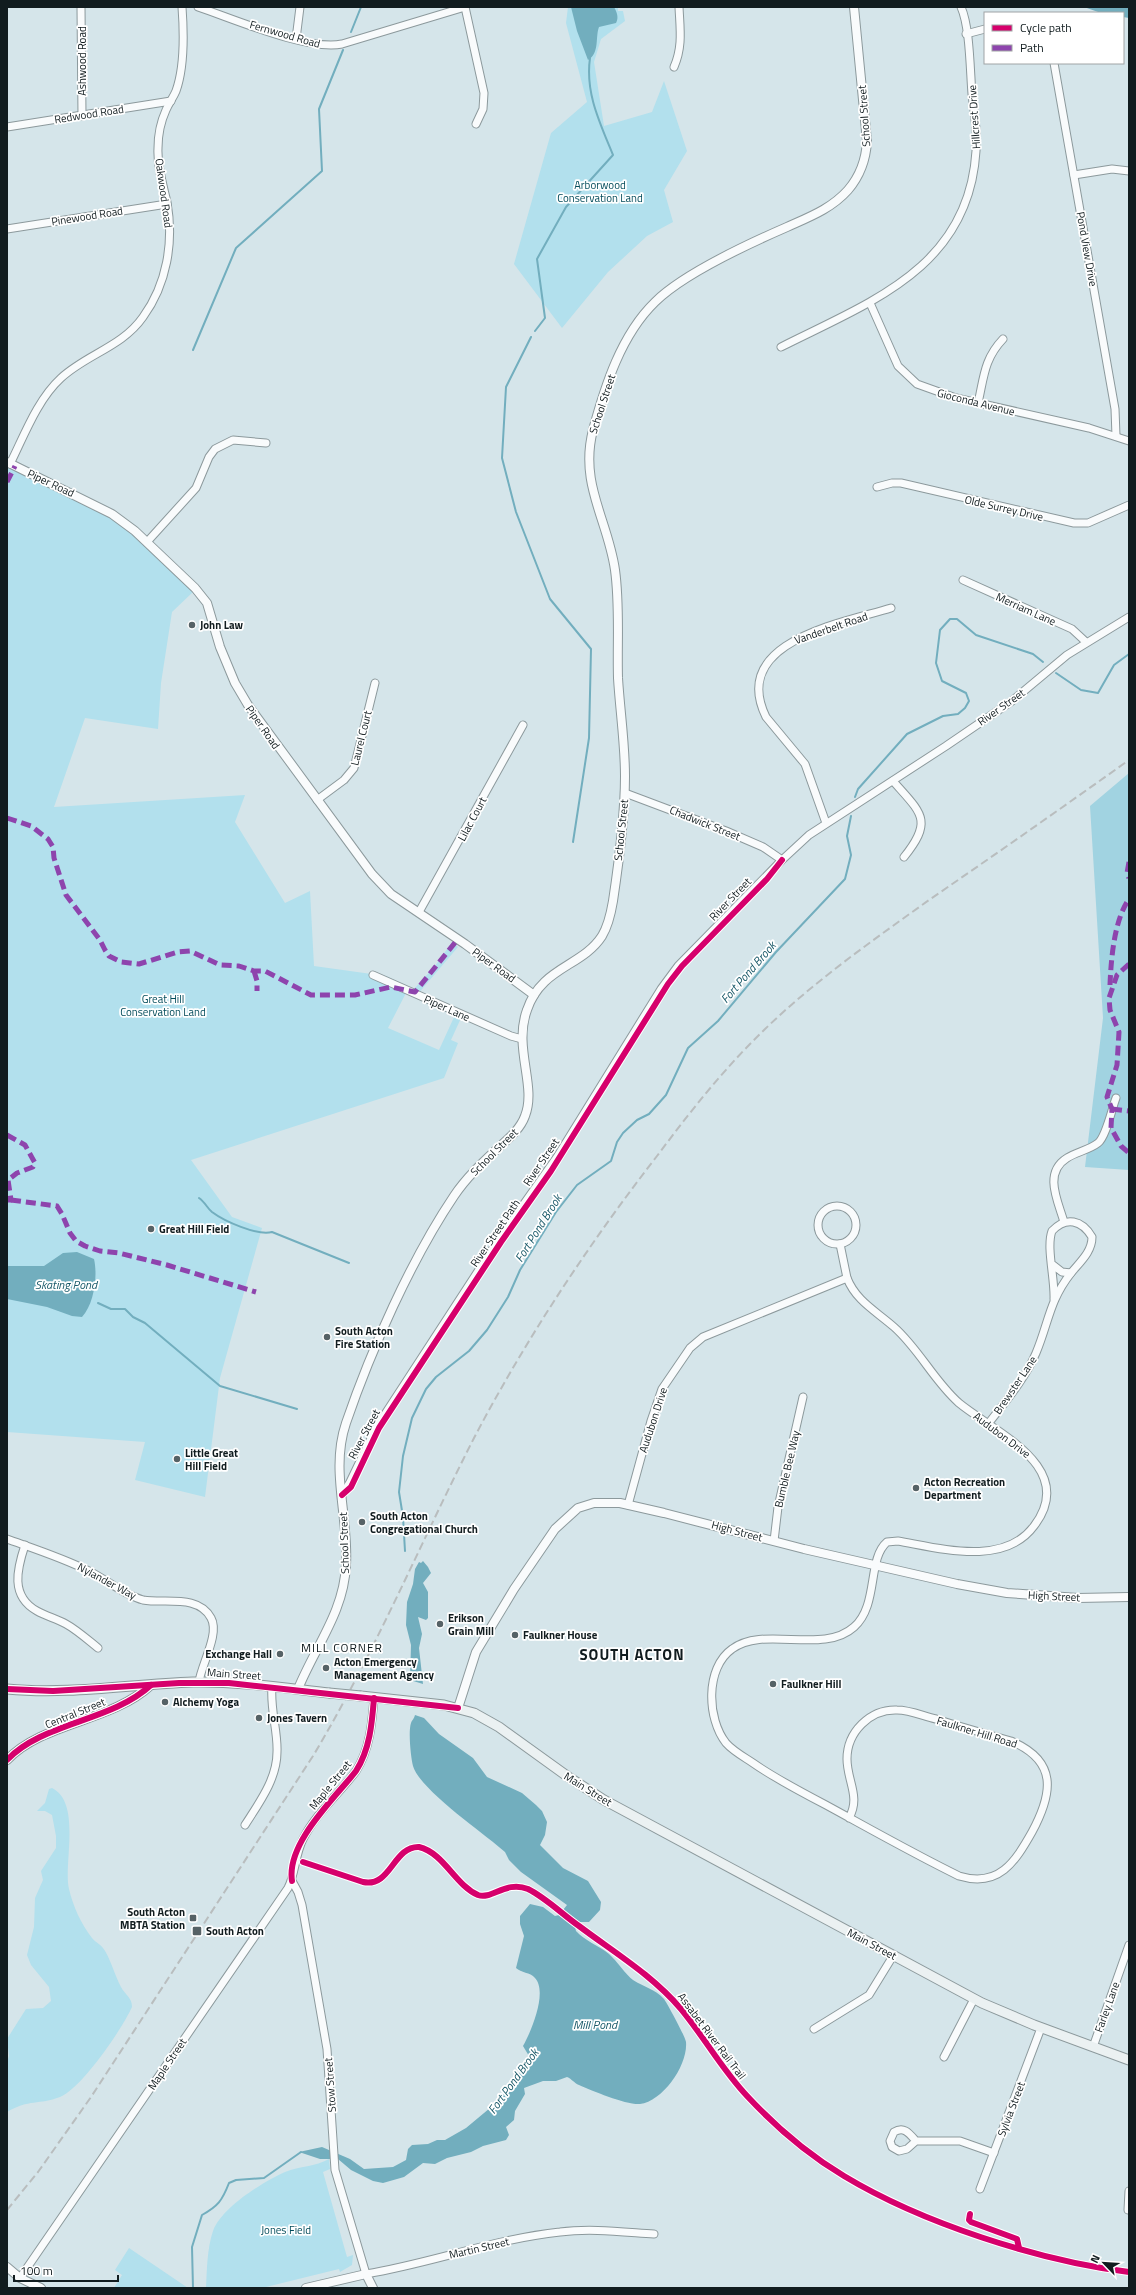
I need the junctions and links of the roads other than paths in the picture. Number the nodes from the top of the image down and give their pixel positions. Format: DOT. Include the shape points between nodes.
graph roads {
  1 [pos="81,7"];
  2 [pos="182,7"];
  3 [pos="198,7"];
  4 [pos="300,7"];
  5 [pos="465,7"];
  6 [pos="679,7"];
  7 [pos="854,7"];
  8 [pos="961,7"];
  9 [pos="984,29"];
  10 [pos="966,34"];
  11 [pos="296,39"];
  12 [pos="1054,64"];
  13 [pos="674,67"];
  14 [pos="170,102"];
  15 [pos="82,116"];
  16 [pos="476,124"];
  17 [pos="7,127"];
  18 [pos="1129,171"];
  19 [pos="1074,175"];
  20 [pos="167,204"];
  21 [pos="7,228"];
  22 [pos="870,303"];
  23 [pos="1003,340"];
  24 [pos="781,347"];
  25 [pos="978,403"];
  26 [pos="1116,436"];
  27 [pos="1129,441"];
  28 [pos="266,443"];
  29 [pos="9,463"];
  30 [pos="877,487"];
  31 [pos="1129,505"];
  32 [pos="147,542"];
  33 [pos="963,580"];
  34 [pos="891,608"];
  35 [pos="1129,618"];
  36 [pos="1086,642"];
  37 [pos="375,683"];
  38 [pos="523,725"];
  39 [pos="893,781"];
  40 [pos="625,793"];
  41 [pos="317,800"];
  42 [pos="826,823"];
  43 [pos="904,857"];
  44 [pos="782,860"];
  45 [pos="419,912"];
  46 [pos="373,975"];
  47 [pos="534,994"];
  48 [pos="522,1039"];
  49 [pos="1116,1098"];
  50 [pos="1064,1222"];
  51 [pos="840,1244"];
  52 [pos="1053,1265"];
  53 [pos="1071,1272"];
  54 [pos="848,1278"];
  55 [pos="1054,1299"];
  56 [pos="803,1397"];
  57 [pos="988,1424"];
  58 [pos="342,1495"];
  59 [pos="628,1505"];
  60 [pos="7,1539"];
  61 [pos="774,1541"];
  62 [pos="25,1545"];
  63 [pos="877,1566"];
  64 [pos="1129,1597"];
  65 [pos="98,1648"];
  66 [pos="199,1682"];
  67 [pos="151,1685"];
  68 [pos="272,1687"];
  69 [pos="7,1689"];
  70 [pos="298,1690"];
  71 [pos="374,1698"];
  72 [pos="458,1708"];
  73 [pos="7,1760"];
  74 [pos="849,1818"];
  75 [pos="245,1825"];
  76 [pos="292,1881"];
  77 [pos="1129,1945"];
  78 [pos="893,1956"];
  79 [pos="974,1999"];
  80 [pos="1041,2028"];
  81 [pos="814,2029"];
  82 [pos="1093,2047"];
  83 [pos="944,2057"];
  84 [pos="1129,2060"];
  85 [pos="916,2140"];
  86 [pos="994,2153"];
  87 [pos="980,2190"];
  88 [pos="1129,2191"];
  89 [pos="1128,2210"];
  90 [pos="654,2234"];
  91 [pos="7,2267"];
  92 [pos="366,2274"];
  93 [pos="20,2278"];
  94 [pos="41,2288"];
  95 [pos="306,2288"];
  96 [pos="373,2288"];
  1 -- 15 [label="street, Ashwood Road"];
  2 -- 14 [label="street, Oakwood Road" via="179,76 176,92"];
  3 -- 11 [label="street, Fernwood Road"];
  4 -- 11 [label="street"];
  5 -- 11 [label="street, Fernwood Road" via="342,44 321,46"];
  5 -- 16 [label="street" via="484,93 482,109"];
  6 -- 13 [label="street" via="682,37 680,53"];
  7 -- 40 [label="street, School Street" via="868,141 865,160 856,180 826,209 711,264 671,288 658,299 639,320 622,349 592,435 592,491 616,577"];
  8 -- 10 [label="street, Hillcrest Drive"];
  9 -- 10 [label="street"];
  10 -- 22 [label="street, Hillcrest Drive" via="977,149 974,172 965,202 946,238 929,260 907,280"];
  12 -- 19 [label="street, Pond View Drive"];
  14 -- 15 [label="street, Redwood Road"];
  14 -- 20 [label="street, Oakwood Road" via="161,128 158,149"];
  15 -- 17 [label="street, Redwood Road"];
  18 -- 19 [label="street" via="1112,169"];
  19 -- 26 [label="street, Pond View Drive" via="1115,409"];
  20 -- 21 [label="street, Pinewood Road"];
  20 -- 29 [label="street, Oakwood Road" via="169,255 165,275 155,299 133,330 116,344 74,368 56,383"];
  22 -- 24 [label="street, Hillcrest Drive"];
  22 -- 25 [label="street, Gioconda Avenue" via="894,357 911,380 931,391"];
  23 -- 25 [label="street" via="988,360"];
  25 -- 26 [label="street, Gioconda Avenue"];
  26 -- 27 [label="street, Gioconda Avenue"];
  28 -- 32 [label="street" via="232,440 215,449 196,488"];
  29 -- 32 [label="street, Piper Road" via="102,508 127,524"];
  30 -- 31 [label="street, Olde Surrey Drive" via="892,483 901,484 1074,523 1088,523"];
  32 -- 41 [label="street, Piper Road" via="203,597 220,647 240,692"];
  33 -- 36 [label="street, Merriam Lane" via="1072,629"];
  34 -- 42 [label="street, Vanderbelt Road" via="791,641 771,656 760,682 762,708 766,717 805,764"];
  35 -- 36 [label="street, River Street"];
  36 -- 39 [label="street, River Street" via="1012,701"];
  37 -- 41 [label="street, Laurel Court" via="354,768 344,780"];
  38 -- 45 [label="street, Lilac Court"];
  39 -- 42 [label="street, River Street"];
  39 -- 43 [label="street" via="921,819 918,839"];
  40 -- 44 [label="street, Chadwick Street" via="722,829"];
  40 -- 47 [label="street, School Street" via="613,903 606,928 594,945 554,973"];
  41 -- 45 [label="street, Piper Road" via="377,880 391,894"];
  42 -- 44 [label="street, River Street"];
  44 -- 58 [label="street, River Street" via="678,966 665,983 555,1161 497,1242 376,1428"];
  45 -- 47 [label="street, Piper Road"];
  46 -- 48 [label="street, Piper Lane"];
  47 -- 48 [label="street, School Street" via="525,1013"];
  48 -- 58 [label="street, School Street" via="528,1092 525,1116 516,1130 457,1191 402,1290 376,1347 344,1430 339,1456"];
  49 -- 50 [label="street" via="1099,1143 1066,1158 1058,1165 1054,1189"];
  50 -- 52 [label="street, Brewster Lane" via="1052,1231 1049,1238"];
  50 -- 53 [label="street, Brewster Lane" via="1073,1220 1082,1224 1092,1237 1091,1247"];
  51 -- 51 [label="street" via="848,1241 854,1234 856,1221 847,1209 832,1206 822,1212 818,1227 825,1240 832,1244"];
  51 -- 54 [label="street, Audubon Drive"];
  52 -- 53 [label="street" via="1062,1272"];
  52 -- 55 [label="street, Brewster Lane"];
  53 -- 55 [label="street, Brewster Lane"];
  54 -- 57 [label="street, Audubon Drive" via="856,1296 901,1334 953,1397"];
  54 -- 59 [label="street, Audubon Drive" via="703,1337 694,1343 659,1396"];
  55 -- 57 [label="street, Brewster Lane" via="1031,1364"];
  56 -- 61 [label="street, Bumble Bee Way" via="778,1507"];
  57 -- 63 [label="street, Audubon Drive" via="1030,1455 1041,1471 1045,1482 1045,1499 1035,1525 1018,1540 981,1552 962,1552 891,1541 882,1548"];
  58 -- 70 [label="street, School Street" via="347,1559 342,1595"];
  59 -- 61 [label="street, High Street"];
  59 -- 72 [label="street, High Street" via="611,1502 586,1504 569,1514 555,1529 480,1644"];
  60 -- 62 [label="street, Nylander Way"];
  61 -- 63 [label="street, High Street"];
  62 -- 65 [label="street" via="17,1577 19,1591 25,1600 38,1612 69,1626"];
  62 -- 66 [label="street, Nylander Way" via="52,1554 133,1596 150,1601 195,1604 205,1610 212,1620 213,1631"];
  63 -- 64 [label="street, High Street" via="1006,1593 1078,1598"];
  63 -- 74 [label="street, Faulkner Hill Road" via="866,1610 860,1622 851,1630 821,1639 758,1640 738,1644 723,1657 712,1684 715,1717 726,1743 781,1781"];
  66 -- 67 [label="main road, Main Street"];
  66 -- 68 [label="main road, Main Street"];
  67 -- 69 [label="main road, Main Street" via="52,1691"];
  67 -- 73 [label="street, Central Street" via="135,1698 112,1710 27,1744"];
  68 -- 70 [label="main road, Main Street"];
  68 -- 75 [label="street" via="277,1752 275,1764 268,1787"];
  70 -- 71 [label="main road, Main Street, bridge"];
  71 -- 72 [label="main road, Main Street"];
  71 -- 76 [label="street, Maple Street" via="369,1740 362,1760 307,1832 296,1857"];
  72 -- 78 [label="main road, Main Street" via="496,1724 604,1800"];
  74 -- 74 [label="street, Faulkner Hill Road" via="855,1802 847,1766 849,1746 862,1724 885,1711 905,1711 1011,1741 1038,1757 1047,1778 1048,1793 1044,1807 1022,1849 1007,1868 989,1878 975,1880 959,1876"];
  76 -- 92 [label="street, Stow Street" via="302,1905 323,2018 334,2162 341,2196"];
  76 -- 93 [label="street, Maple Street"];
  77 -- 82 [label="street, Farley Lane"];
  78 -- 79 [label="main road, Main Street"];
  78 -- 81 [label="street" via="869,1995"];
  79 -- 80 [label="main road, Main Street"];
  79 -- 83 [label="street"];
  80 -- 82 [label="main road, Main Street"];
  80 -- 86 [label="street, Sylvia Street"];
  82 -- 84 [label="main road, Main Street"];
  85 -- 86 [label="street" via="960,2141"];
  86 -- 87 [label="street, Sylvia Street"];
  88 -- 89 [label="street"];
  90 -- 92 [label="street, Martin Street" via="585,2230 556,2232 492,2244"];
  91 -- 93 [label="street"];
  92 -- 95 [label="street, Martin Street"];
  92 -- 96 [label="street, Stow Street"];
  93 -- 94 [label="street"];
}
